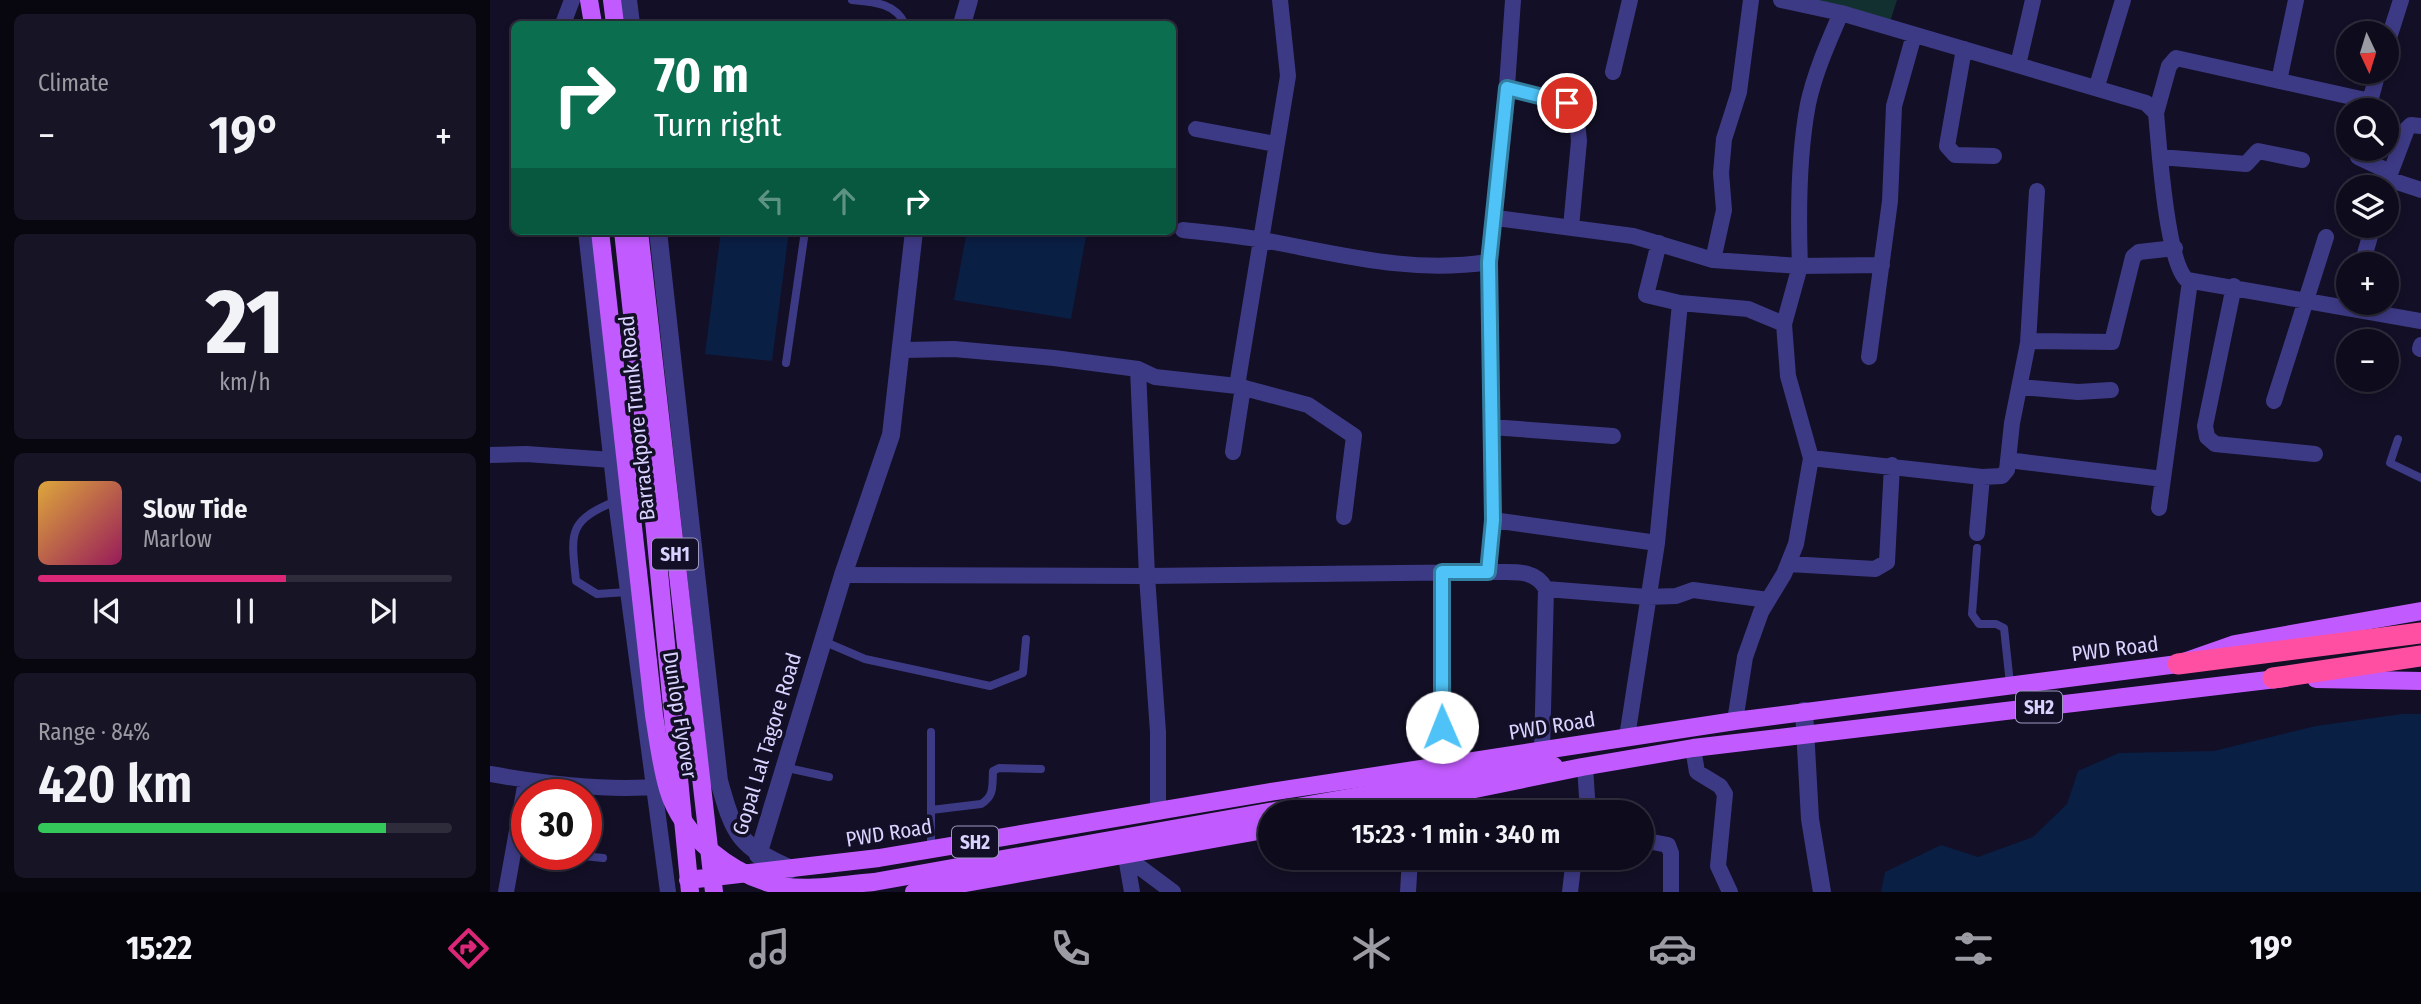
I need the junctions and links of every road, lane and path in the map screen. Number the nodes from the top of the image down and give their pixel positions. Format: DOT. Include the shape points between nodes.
graph roads {
  1 [pos="572,0"];
  2 [pos="612,0"];
  3 [pos="628,0"];
  4 [pos="852,0"];
  5 [pos="969,0"];
  6 [pos="1280,0"];
  7 [pos="1513,0"];
  8 [pos="1630,0"];
  9 [pos="1751,0"];
  10 [pos="1781,0"];
  11 [pos="2034,0"];
  12 [pos="2123,0"];
  13 [pos="2296,0"];
  14 [pos="2402,0"];
  15 [pos="1841,13"];
  16 [pos="563,21"];
  17 [pos="615,21"];
  18 [pos="631,21"];
  19 [pos="903,21"];
  20 [pos="963,21"];
  21 [pos="2395,21"];
  22 [pos="1914,35"];
  23 [pos="1964,49"];
  24 [pos="2018,65"];
  25 [pos="1613,72"];
  26 [pos="2279,81"];
  27 [pos="2097,86"];
  28 [pos="1507,88"];
  29 [pos="2342,98"];
  30 [pos="2156,113"];
  31 [pos="2421,126"];
  32 [pos="1196,129"];
  33 [pos="1275,144"];
  34 [pos="1994,156"];
  35 [pos="2160,157"];
  36 [pos="2302,160"];
  37 [pos="2363,161"];
  38 [pos="2382,175"];
  39 [pos="2389,175"];
  40 [pos="2399,183"];
  41 [pos="2421,190"];
  42 [pos="2037,191"];
  43 [pos="1496,218"];
  44 [pos="1571,227"];
  45 [pos="1183,230"];
  46 [pos="586,235"];
  47 [pos="600,235"];
  48 [pos="623,235"];
  49 [pos="639,235"];
  50 [pos="658,235"];
  51 [pos="805,235"];
  52 [pos="914,235"];
  53 [pos="2326,237"];
  54 [pos="1259,239"];
  55 [pos="1659,243"];
  56 [pos="2175,248"];
  57 [pos="1713,260"];
  58 [pos="1489,262"];
  59 [pos="1882,265"];
  60 [pos="1800,266"];
  61 [pos="2190,281"];
  62 [pos="2234,286"];
  63 [pos="2304,300"];
  64 [pos="1680,303"];
  65 [pos="2336,304"];
  66 [pos="2398,315"];
  67 [pos="2421,321"];
  68 [pos="1784,324"];
  69 [pos="2028,341"];
  70 [pos="903,350"];
  71 [pos="1868,357"];
  72 [pos="786,363"];
  73 [pos="1139,369"];
  74 [pos="1240,387"];
  75 [pos="2021,387"];
  76 [pos="2111,390"];
  77 [pos="2274,401"];
  78 [pos="1491,426"];
  79 [pos="1613,436"];
  80 [pos="2398,439"];
  81 [pos="1233,452"];
  82 [pos="2315,454"];
  83 [pos="490,455"];
  84 [pos="1811,458"];
  85 [pos="611,460"];
  86 [pos="2008,460"];
  87 [pos="1892,465"];
  88 [pos="1982,477"];
  89 [pos="2421,478"];
  90 [pos="2163,479"];
  91 [pos="616,502"];
  92 [pos="2159,508"];
  93 [pos="1344,517"];
  94 [pos="1493,520"];
  95 [pos="1977,540"];
  96 [pos="1657,543"];
  97 [pos="1789,564"];
  98 [pos="1442,572"];
  99 [pos="1488,572"];
  100 [pos="843,575"];
  101 [pos="1147,576"];
  102 [pos="1546,589"];
  103 [pos="628,592"];
  104 [pos="1647,597"];
  105 [pos="1768,600"];
  106 [pos="2421,611"];
  107 [pos="2421,633"];
  108 [pos="1027,639"];
  109 [pos="822,640"];
  110 [pos="2421,656"];
  111 [pos="2178,664"];
  112 [pos="2273,678"];
  113 [pos="2421,681"];
  114 [pos="2010,684"];
  115 [pos="1804,711"];
  116 [pos="1735,720"];
  117 [pos="931,732"];
  118 [pos="1805,733"];
  119 [pos="1627,737"];
  120 [pos="1693,748"];
  121 [pos="1542,751"];
  122 [pos="1444,766"];
  123 [pos="1583,766"];
  124 [pos="783,767"];
  125 [pos="1041,769"];
  126 [pos="490,774"];
  127 [pos="829,777"];
  128 [pos="520,779"];
  129 [pos="679,784"];
  130 [pos="652,787"];
  131 [pos="602,788"];
  132 [pos="1442,800"];
  133 [pos="1587,800"];
  134 [pos="931,810"];
  135 [pos="1158,812"];
  136 [pos="1258,832"];
  137 [pos="1654,842"];
  138 [pos="930,850"];
  139 [pos="758,855"];
  140 [pos="1126,857"];
  141 [pos="511,864"];
  142 [pos="791,869"];
  143 [pos="1409,870"];
  144 [pos="1573,870"];
  145 [pos="713,884"];
  146 [pos="689,886"];
  147 [pos="506,892"];
  148 [pos="668,892"];
  149 [pos="914,892"];
  150 [pos="1132,892"];
  151 [pos="1173,892"];
  152 [pos="1408,892"];
  153 [pos="1570,892"];
  154 [pos="1671,892"];
  155 [pos="1730,892"];
  156 [pos="1822,892"];
  1 -- 16 [label="street"];
  2 -- 17 [label="main road"];
  3 -- 18 [label="street"];
  4 -- 19 [label="lane" via="897,10"];
  5 -- 20 [label="street"];
  6 -- 33 [label="street" via="1288,76"];
  7 -- 28 [label="street"];
  8 -- 25 [label="street"];
  9 -- 57 [label="street" via="1739,92 1724,139 1724,210"];
  10 -- 15 [label="street"];
  11 -- 24 [label="street"];
  12 -- 27 [label="street"];
  13 -- 26 [label="street"];
  14 -- 21 [label="street"];
  15 -- 22 [label="street"];
  15 -- 60 [label="street" via="1808,105 1800,191"];
  22 -- 23 [label="street"];
  22 -- 59 [label="street" via="1894,106"];
  23 -- 24 [label="street"];
  23 -- 34 [label="street" via="1947,146 1955,155"];
  24 -- 27 [label="street"];
  26 -- 29 [label="street"];
  26 -- 30 [label="street" via="2176,58 2169,66"];
  27 -- 30 [label="street" via="2146,103"];
  28 -- 43 [label="street"];
  28 -- 44 [label="street" via="1567,103 1577,121"];
  30 -- 35 [label="street"];
  31 -- 39 [label="street" via="2411,125 2407,130"];
  32 -- 33 [label="street"];
  33 -- 54 [label="street"];
  35 -- 36 [label="street" via="2246,164 2258,151"];
  35 -- 56 [label="street"];
  37 -- 38 [label="street"];
  40 -- 41 [label="street"];
  42 -- 69 [label="street"];
  43 -- 44 [label="street"];
  43 -- 58 [label="street"];
  44 -- 55 [label="street"];
  45 -- 54 [label="street"];
  46 -- 85 [label="street"];
  47 -- 123 [label="main road, Dunlop Flyover, bridge" via="663,768 669,792 693,833 736,868 783,886 874,882 1531,765"];
  48 -- 129 [label="main road, Barrackpore Trunk Road / SH1"];
  49 -- 145 [label="main road, Barrackpore Trunk Road / SH1"];
  50 -- 139 [label="street, Gopal Lal Tagore Road" via="719,781 731,825"];
  51 -- 72 [label="lane"];
  52 -- 70 [label="street, Gopal Lal Tagore Road"];
  53 -- 63 [label="street"];
  54 -- 58 [label="street" via="1395,266"];
  54 -- 74 [label="street"];
  55 -- 57 [label="street"];
  55 -- 64 [label="street" via="1646,295"];
  56 -- 61 [label="street" via="2182,276"];
  56 -- 69 [label="street" via="2139,252 2133,257 2112,342"];
  57 -- 60 [label="street"];
  58 -- 78 [label="street"];
  59 -- 60 [label="street"];
  59 -- 71 [label="street"];
  60 -- 68 [label="street"];
  61 -- 62 [label="street"];
  61 -- 90 [label="street"];
  62 -- 63 [label="street"];
  62 -- 82 [label="street" via="2205,426 2207,437 2215,444"];
  63 -- 65 [label="street"];
  63 -- 77 [label="street"];
  64 -- 68 [label="street" via="1748,309"];
  64 -- 96 [label="street"];
  66 -- 67 [label="street"];
  68 -- 84 [label="street" via="1788,376"];
  69 -- 75 [label="street"];
  70 -- 73 [label="street" via="954,349"];
  70 -- 100 [label="street, Gopal Lal Tagore Road" via="891,435"];
  73 -- 74 [label="street" via="1155,377"];
  73 -- 101 [label="street"];
  74 -- 81 [label="street"];
  74 -- 93 [label="street" via="1308,405 1354,436"];
  75 -- 76 [label="street"];
  75 -- 86 [label="street"];
  78 -- 79 [label="street"];
  78 -- 94 [label="street"];
  80 -- 89 [label="lane" via="2390,463"];
  83 -- 85 [label="street"];
  84 -- 87 [label="street"];
  84 -- 97 [label="street"];
  85 -- 91 [label="street"];
  86 -- 88 [label="street" via="2006,474"];
  86 -- 90 [label="street"];
  87 -- 88 [label="street"];
  87 -- 97 [label="street" via="1887,562 1875,569"];
  88 -- 95 [label="street"];
  90 -- 92 [label="street"];
  91 -- 103 [label="street"];
  91 -- 103 [label="lane" via="588,512 571,539 576,581 597,594"];
  94 -- 96 [label="street"];
  94 -- 99 [label="street"];
  95 -- 114 [label="lane" via="1972,614 1979,624 2004,628"];
  96 -- 104 [label="street"];
  97 -- 105 [label="street"];
  98 -- 99 [label="street"];
  98 -- 101 [label="street"];
  98 -- 122 [label="street"];
  99 -- 102 [label="street" via="1531,573"];
  100 -- 101 [label="street"];
  100 -- 109 [label="street, Gopal Lal Tagore Road"];
  101 -- 135 [label="street" via="1158,732"];
  102 -- 104 [label="street"];
  102 -- 121 [label="street"];
  103 -- 130 [label="street"];
  104 -- 105 [label="street" via="1693,590"];
  104 -- 119 [label="street"];
  105 -- 116 [label="street" via="1745,657"];
  106 -- 111 [label="main road, PWD Road / SH2" via="2245,641"];
  107 -- 111 [label="highway"];
  108 -- 109 [label="lane" via="1023,673 990,686 865,659"];
  109 -- 124 [label="street, Gopal Lal Tagore Road"];
  110 -- 112 [label="highway"];
  111 -- 114 [label="main road, PWD Road / SH2"];
  112 -- 113 [label="main road, SH2"];
  112 -- 118 [label="main road, SH2"];
  114 -- 115 [label="main road, PWD Road / SH2"];
  115 -- 116 [label="main road, PWD Road / SH2"];
  115 -- 118 [label="street"];
  116 -- 119 [label="main road, PWD Road / SH2"];
  117 -- 134 [label="lane"];
  118 -- 120 [label="main road, SH2"];
  118 -- 156 [label="street" via="1810,819"];
  119 -- 121 [label="main road, PWD Road / SH2"];
  120 -- 123 [label="main road, SH2"];
  120 -- 155 [label="street" via="1697,772 1726,794 1718,866"];
  121 -- 122 [label="main road, PWD Road / SH2"];
  122 -- 135 [label="main road, PWD Road / SH2"];
  123 -- 132 [label="main road, SH2"];
  123 -- 133 [label="street"];
  124 -- 127 [label="lane"];
  124 -- 139 [label="street, Gopal Lal Tagore Road"];
  125 -- 134 [label="lane" via="999,768 993,771 992,793 981,804"];
  126 -- 128 [label="street"];
  129 -- 130 [label="street"];
  129 -- 146 [label="main road, Barrackpore Trunk Road / SH1"];
  130 -- 131 [label="street"];
  130 -- 148 [label="street"];
  134 -- 138 [label="lane"];
  135 -- 138 [label="main road, PWD Road / SH2"];
  136 -- 140 [label="main road, SH2"];
  137 -- 154 [label="street" via="1668,845"];
  138 -- 142 [label="main road, PWD Road / SH2"];
  139 -- 142 [label="street"];
  140 -- 149 [label="main road, SH2"];
  140 -- 150 [label="street"];
  140 -- 151 [label="street"];
  141 -- 147 [label="street"];
  142 -- 145 [label="main road, PWD Road / SH2"];
  143 -- 152 [label="street"];
  144 -- 153 [label="street"];
  145 -- 146 [label="main road, PWD Road / SH2"];
}
